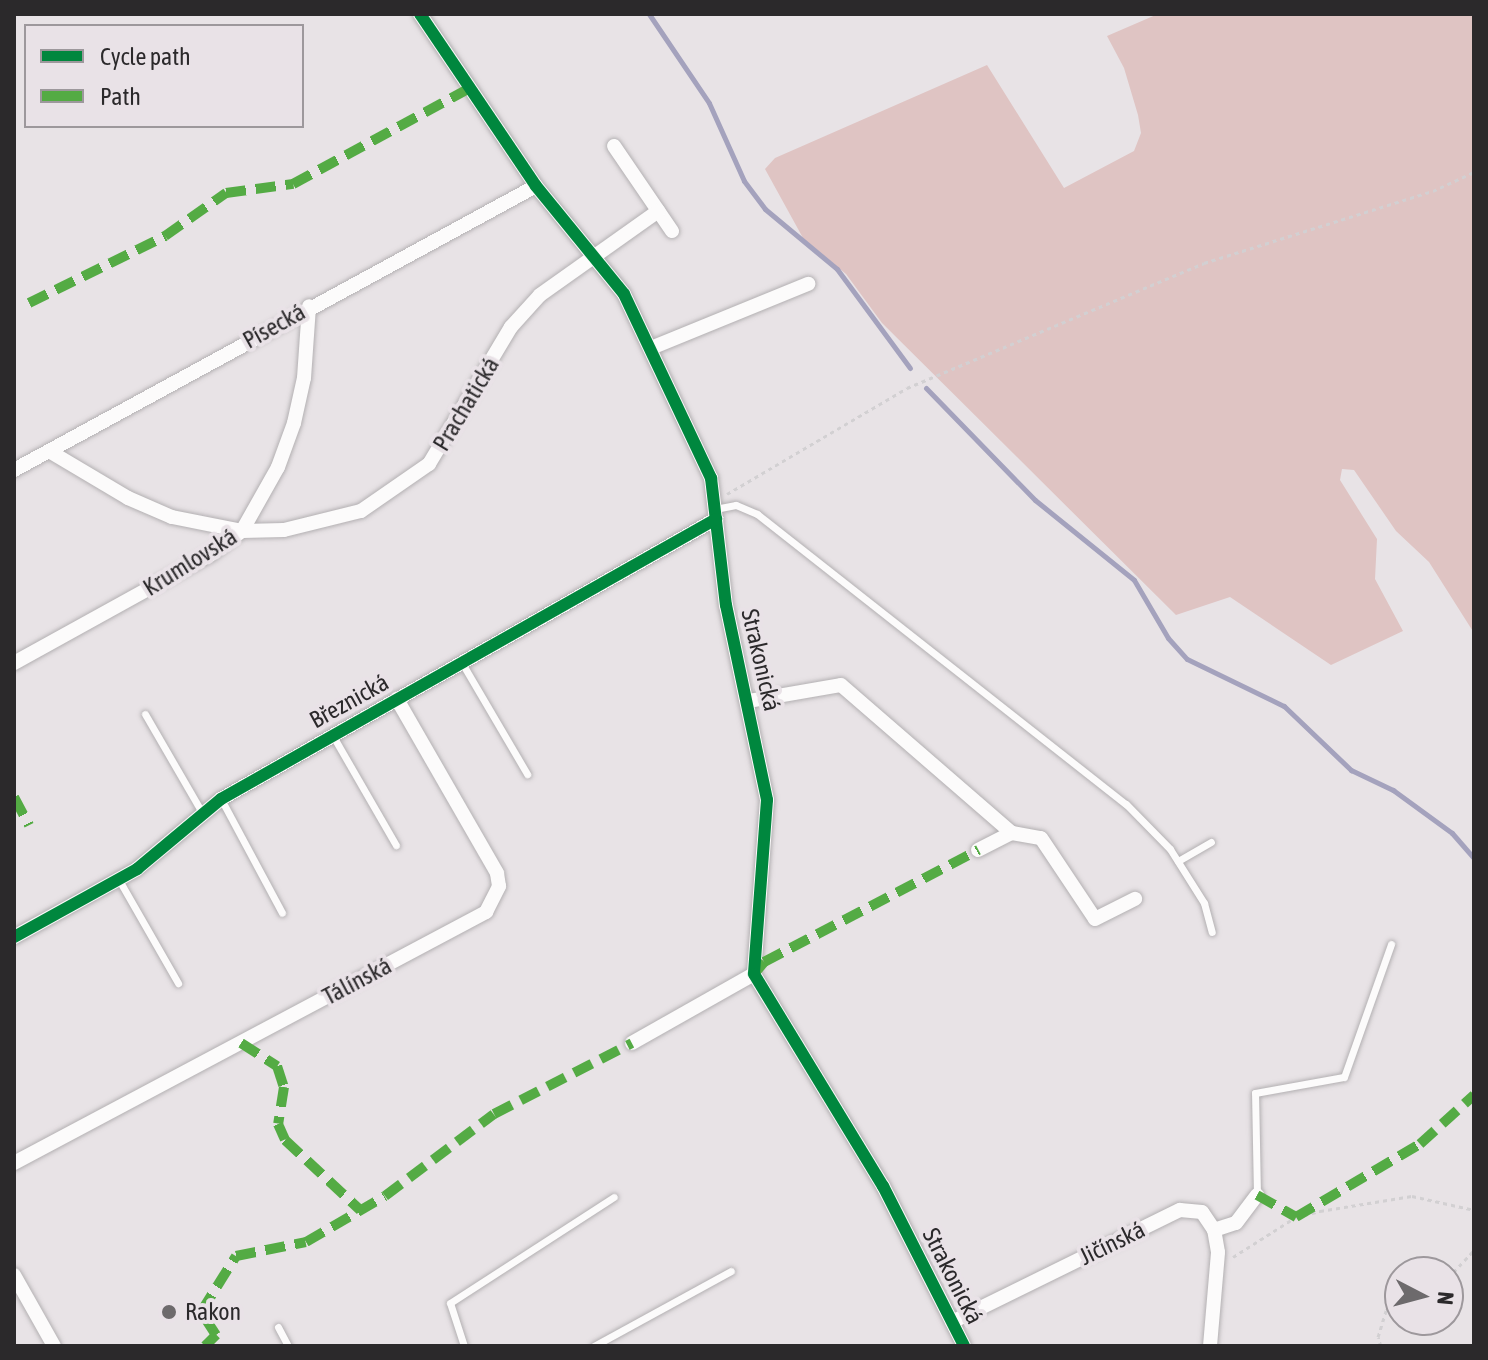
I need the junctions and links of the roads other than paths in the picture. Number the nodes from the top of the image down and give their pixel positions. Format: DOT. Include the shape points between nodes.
graph roads {
  1 [pos="420,14"];
  2 [pos="614,146"];
  3 [pos="536,186"];
  4 [pos="658,211"];
  5 [pos="672,231"];
  6 [pos="592,255"];
  7 [pos="808,284"];
  8 [pos="309,306"];
  9 [pos="651,348"];
  10 [pos="49,451"];
  11 [pos="14,470"];
  12 [pos="715,510"];
  13 [pos="242,531"];
  14 [pos="14,663"];
  15 [pos="462,663"];
  16 [pos="397,699"];
  17 [pos="749,701"];
  18 [pos="145,714"];
  19 [pos="332,736"];
  20 [pos="527,774"];
  21 [pos="221,799"];
  22 [pos="203,814"];
  23 [pos="1012,833"];
  24 [pos="1211,842"];
  25 [pos="396,845"];
  26 [pos="978,850"];
  27 [pos="1178,861"];
  28 [pos="119,880"];
  29 [pos="1135,899"];
  30 [pos="282,913"];
  31 [pos="1212,932"];
  32 [pos="14,937"];
  33 [pos="1391,944"];
  34 [pos="754,974"];
  35 [pos="178,983"];
  36 [pos="632,1043"];
  37 [pos="14,1163"];
  38 [pos="1257,1195"];
  39 [pos="614,1197"];
  40 [pos="1214,1230"];
  41 [pos="731,1271"];
  42 [pos="14,1275"];
  43 [pos="952,1322"];
  44 [pos="278,1327"];
  45 [pos="54,1346"];
  46 [pos="288,1346"];
  47 [pos="464,1346"];
  48 [pos="594,1346"];
  49 [pos="964,1346"];
  50 [pos="1210,1346"];
  1 -- 3 [label="street, Strakonická"];
  2 -- 4 [label="street"];
  3 -- 6 [label="street, Strakonická"];
  3 -- 8 [label="street, Písecká"];
  4 -- 5 [label="street"];
  4 -- 6 [label="street"];
  6 -- 9 [label="street, Strakonická" via="624,294"];
  6 -- 13 [label="street, Prachatická" via="540,295 511,327 429,464 361,511 284,530"];
  7 -- 9 [label="street"];
  8 -- 10 [label="street, Písecká"];
  8 -- 13 [label="street, Krumlovská" via="304,378 294,423 278,467"];
  9 -- 12 [label="street, Strakonická" via="711,478"];
  10 -- 11 [label="street, Písecká"];
  10 -- 13 [label="street, Prachatická" via="128,498 172,517"];
  12 -- 15 [label="street, Březnická"];
  12 -- 17 [label="street, Strakonická" via="726,605"];
  12 -- 27 [label="lane" via="736,505 757,514 1126,804"];
  13 -- 14 [label="street, Krumlovská" via="210,555"];
  15 -- 16 [label="street, Březnická"];
  15 -- 20 [label="lane"];
  16 -- 19 [label="street, Březnická"];
  16 -- 37 [label="street, Tálínská" via="497,873 499,886 486,912"];
  17 -- 23 [label="street, Strakonická" via="841,685"];
  17 -- 34 [label="street, Strakonická" via="767,800"];
  18 -- 22 [label="lane"];
  19 -- 21 [label="street, Březnická"];
  19 -- 25 [label="lane"];
  21 -- 22 [label="street, Březnická"];
  21 -- 30 [label="lane"];
  22 -- 28 [label="street, Březnická"];
  23 -- 26 [label="street"];
  23 -- 29 [label="street, Strakonická" via="1041,838 1095,919"];
  24 -- 27 [label="lane"];
  27 -- 31 [label="lane" via="1204,903"];
  28 -- 32 [label="street, Březnická"];
  28 -- 35 [label="lane"];
  33 -- 38 [label="lane" via="1344,1077 1255,1093"];
  34 -- 36 [label="street"];
  34 -- 43 [label="street, Strakonická" via="883,1186"];
  38 -- 40 [label="street" via="1236,1223"];
  39 -- 47 [label="lane" via="450,1303"];
  40 -- 43 [label="street, Jičínská" via="1202,1212 1180,1210"];
  40 -- 50 [label="street"];
  41 -- 48 [label="lane"];
  42 -- 45 [label="street"];
  43 -- 49 [label="street, Strakonická"];
  44 -- 46 [label="lane"];
}
